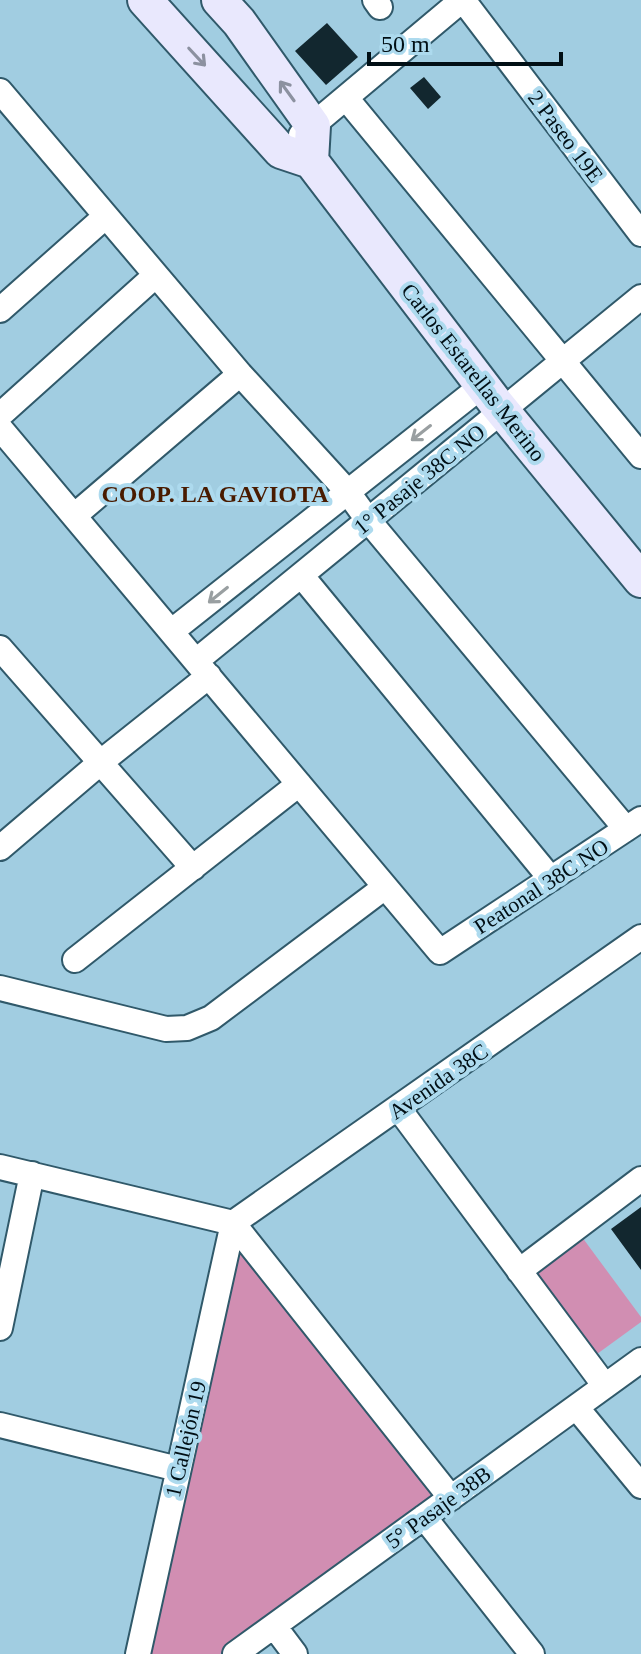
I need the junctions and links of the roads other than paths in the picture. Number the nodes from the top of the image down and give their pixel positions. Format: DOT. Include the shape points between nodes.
graph roads {
  1 [pos="145,0"];
  2 [pos="219,0"];
  3 [pos="462,0"];
  4 [pos="0,91"];
  5 [pos="346,98"];
  6 [pos="313,126"];
  7 [pos="296,156"];
  8 [pos="106,216"];
  9 [pos="641,234"];
  10 [pos="156,275"];
  11 [pos="641,297"];
  12 [pos="2,304"];
  13 [pos="564,359"];
  14 [pos="240,374"];
  15 [pos="493,398"];
  16 [pos="0,415"];
  17 [pos="0,428"];
  18 [pos="641,456"];
  19 [pos="347,491"];
  20 [pos="74,516"];
  21 [pos="368,520"];
  22 [pos="301,575"];
  23 [pos="641,580"];
  24 [pos="172,631"];
  25 [pos="4,659"];
  26 [pos="202,669"];
  27 [pos="101,762"];
  28 [pos="299,784"];
  29 [pos="633,824"];
  30 [pos="0,848"];
  31 [pos="193,868"];
  32 [pos="551,879"];
  33 [pos="385,887"];
  34 [pos="641,937"];
  35 [pos="75,960"];
  36 [pos="0,988"];
  37 [pos="399,1109"];
  38 [pos="0,1167"];
  39 [pos="32,1174"];
  40 [pos="641,1179"];
  41 [pos="233,1223"];
  42 [pos="6,1266"];
  43 [pos="519,1271"];
  44 [pos="0,1328"];
  45 [pos="641,1360"];
  46 [pos="605,1386"];
  47 [pos="576,1407"];
  48 [pos="0,1425"];
  49 [pos="178,1469"];
  50 [pos="641,1486"];
  51 [pos="451,1498"];
  52 [pos="424,1517"];
  53 [pos="274,1626"];
  54 [pos="138,1654"];
  55 [pos="235,1654"];
  56 [pos="295,1654"];
  57 [pos="532,1654"];
  1 -- 7 [label="street, Carlos Estarellas Merino, one-way"];
  6 -- 2 [label="street, one-way"];
  3 -- 5 [label="street"];
  3 -- 9 [label="street, 2 Paseo 19E"];
  4 -- 8 [label="street"];
  5 -- 6 [label="street"];
  5 -- 13 [label="street"];
  6 -- 7 [label="street"];
  7 -- 15 [label="street, Carlos Estarellas Merino"];
  8 -- 10 [label="street"];
  8 -- 12 [label="street"];
  10 -- 14 [label="street"];
  10 -- 16 [label="street"];
  11 -- 13 [label="street, 1° Pasaje 38C NO"];
  13 -- 15 [label="street, 1° Pasaje 38C NO"];
  13 -- 18 [label="street"];
  14 -- 19 [label="street"];
  14 -- 20 [label="street"];
  15 -- 19 [label="street, 1° Pasaje 38C NO, one-way"];
  15 -- 21 [label="street, 1° Pasaje 38C NO"];
  15 -- 23 [label="street, Carlos Estarellas Merino"];
  17 -- 20 [label="street"];
  19 -- 21 [label="street"];
  19 -- 24 [label="street, 1° Pasaje 38C NO, one-way"];
  20 -- 24 [label="street"];
  21 -- 22 [label="street, 1° Pasaje 38C NO"];
  21 -- 29 [label="street"];
  22 -- 26 [label="street, 1° Pasaje 38C NO"];
  22 -- 32 [label="street"];
  24 -- 26 [label="street"];
  25 -- 27 [label="street"];
  26 -- 27 [label="street, 1° Pasaje 38C NO"];
  26 -- 28 [label="street"];
  27 -- 30 [label="street, 1° Pasaje 38C NO"];
  27 -- 31 [label="street"];
  28 -- 31 [label="street"];
  28 -- 33 [label="street"];
  29 -- 32 [label="street, Peatonal 38C NO"];
  31 -- 35 [label="street"];
  32 -- 33 [label="street, Peatonal 38C NO" via="440,952"];
  33 -- 36 [label="street" via="211,1018 187,1028 166,1029"];
  34 -- 37 [label="street, Avenida 38C"];
  37 -- 41 [label="street, Avenida 38C"];
  37 -- 43 [label="street"];
  38 -- 39 [label="street"];
  39 -- 41 [label="street"];
  39 -- 42 [label="street"];
  40 -- 43 [label="street"];
  41 -- 49 [label="street, 1 Callejón 19"];
  41 -- 51 [label="street"];
  42 -- 44 [label="street"];
  43 -- 46 [label="street"];
  45 -- 46 [label="street, 5° Pasaje 38B"];
  46 -- 47 [label="street, 5° Pasaje 38B"];
  47 -- 50 [label="street"];
  47 -- 51 [label="street, 5° Pasaje 38B"];
  48 -- 49 [label="street"];
  49 -- 54 [label="street, 1 Callejón 19"];
  51 -- 52 [label="street, 5° Pasaje 38B"];
  52 -- 53 [label="street, 5° Pasaje 38B"];
  52 -- 57 [label="street"];
  53 -- 55 [label="street, 5° Pasaje 38B"];
  53 -- 56 [label="street"];
}
